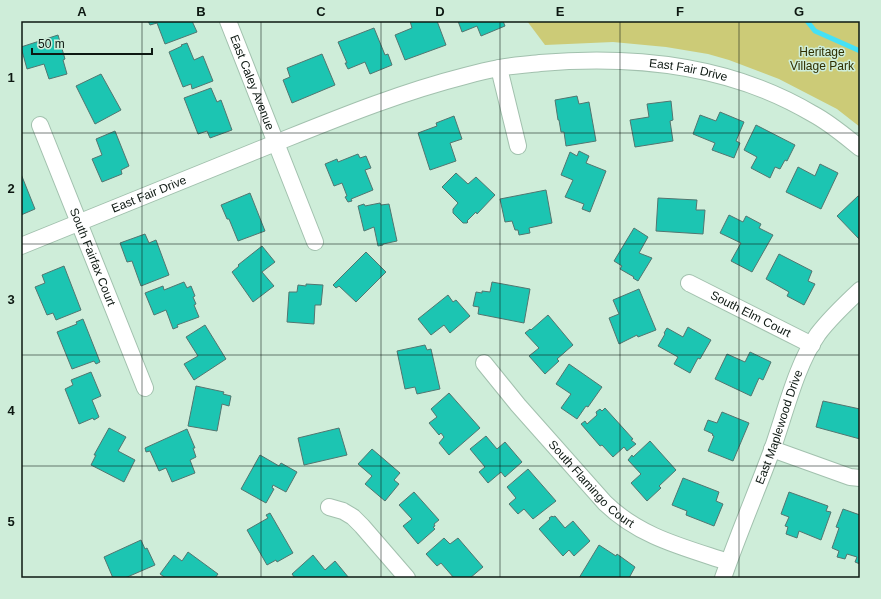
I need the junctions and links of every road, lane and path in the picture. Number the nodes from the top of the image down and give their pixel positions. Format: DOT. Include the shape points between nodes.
graph roads {
  1 [pos="228,21"];
  2 [pos="499,68"];
  3 [pos="40,125"];
  4 [pos="277,143"];
  5 [pos="518,146"];
  6 [pos="860,148"];
  7 [pos="78,223"];
  8 [pos="315,242"];
  9 [pos="21,246"];
  10 [pos="689,283"];
  11 [pos="860,290"];
  12 [pos="812,345"];
  13 [pos="484,363"];
  14 [pos="145,388"];
  15 [pos="772,449"];
  16 [pos="860,478"];
  17 [pos="329,507"];
  18 [pos="728,562"];
  19 [pos="407,578"];
  20 [pos="722,578"];
  1 -- 4 [label="street, East Caley Avenue"];
  2 -- 4 [label="street, East Fair Drive" via="402,94"];
  2 -- 5 [label="street"];
  2 -- 6 [label="street, East Fair Drive" via="596,60 633,61 711,73 780,97 814,114"];
  3 -- 7 [label="street, South Fairfax Court"];
  4 -- 7 [label="street, East Fair Drive"];
  4 -- 8 [label="street"];
  7 -- 9 [label="street, East Fair Drive"];
  7 -- 14 [label="street, South Fairfax Court"];
  10 -- 12 [label="street, South Elm Court"];
  11 -- 12 [label="street, East Maplewood Drive" via="834,315"];
  12 -- 15 [label="street, East Maplewood Drive" via="804,360"];
  13 -- 18 [label="street, South Flamingo Court" via="518,405 616,514 664,541"];
  15 -- 16 [label="street" via="850,477"];
  15 -- 18 [label="street, East Maplewood Drive"];
  17 -- 19 [label="street" via="353,517"];
  18 -- 20 [label="street, East Maplewood Drive"];
}
